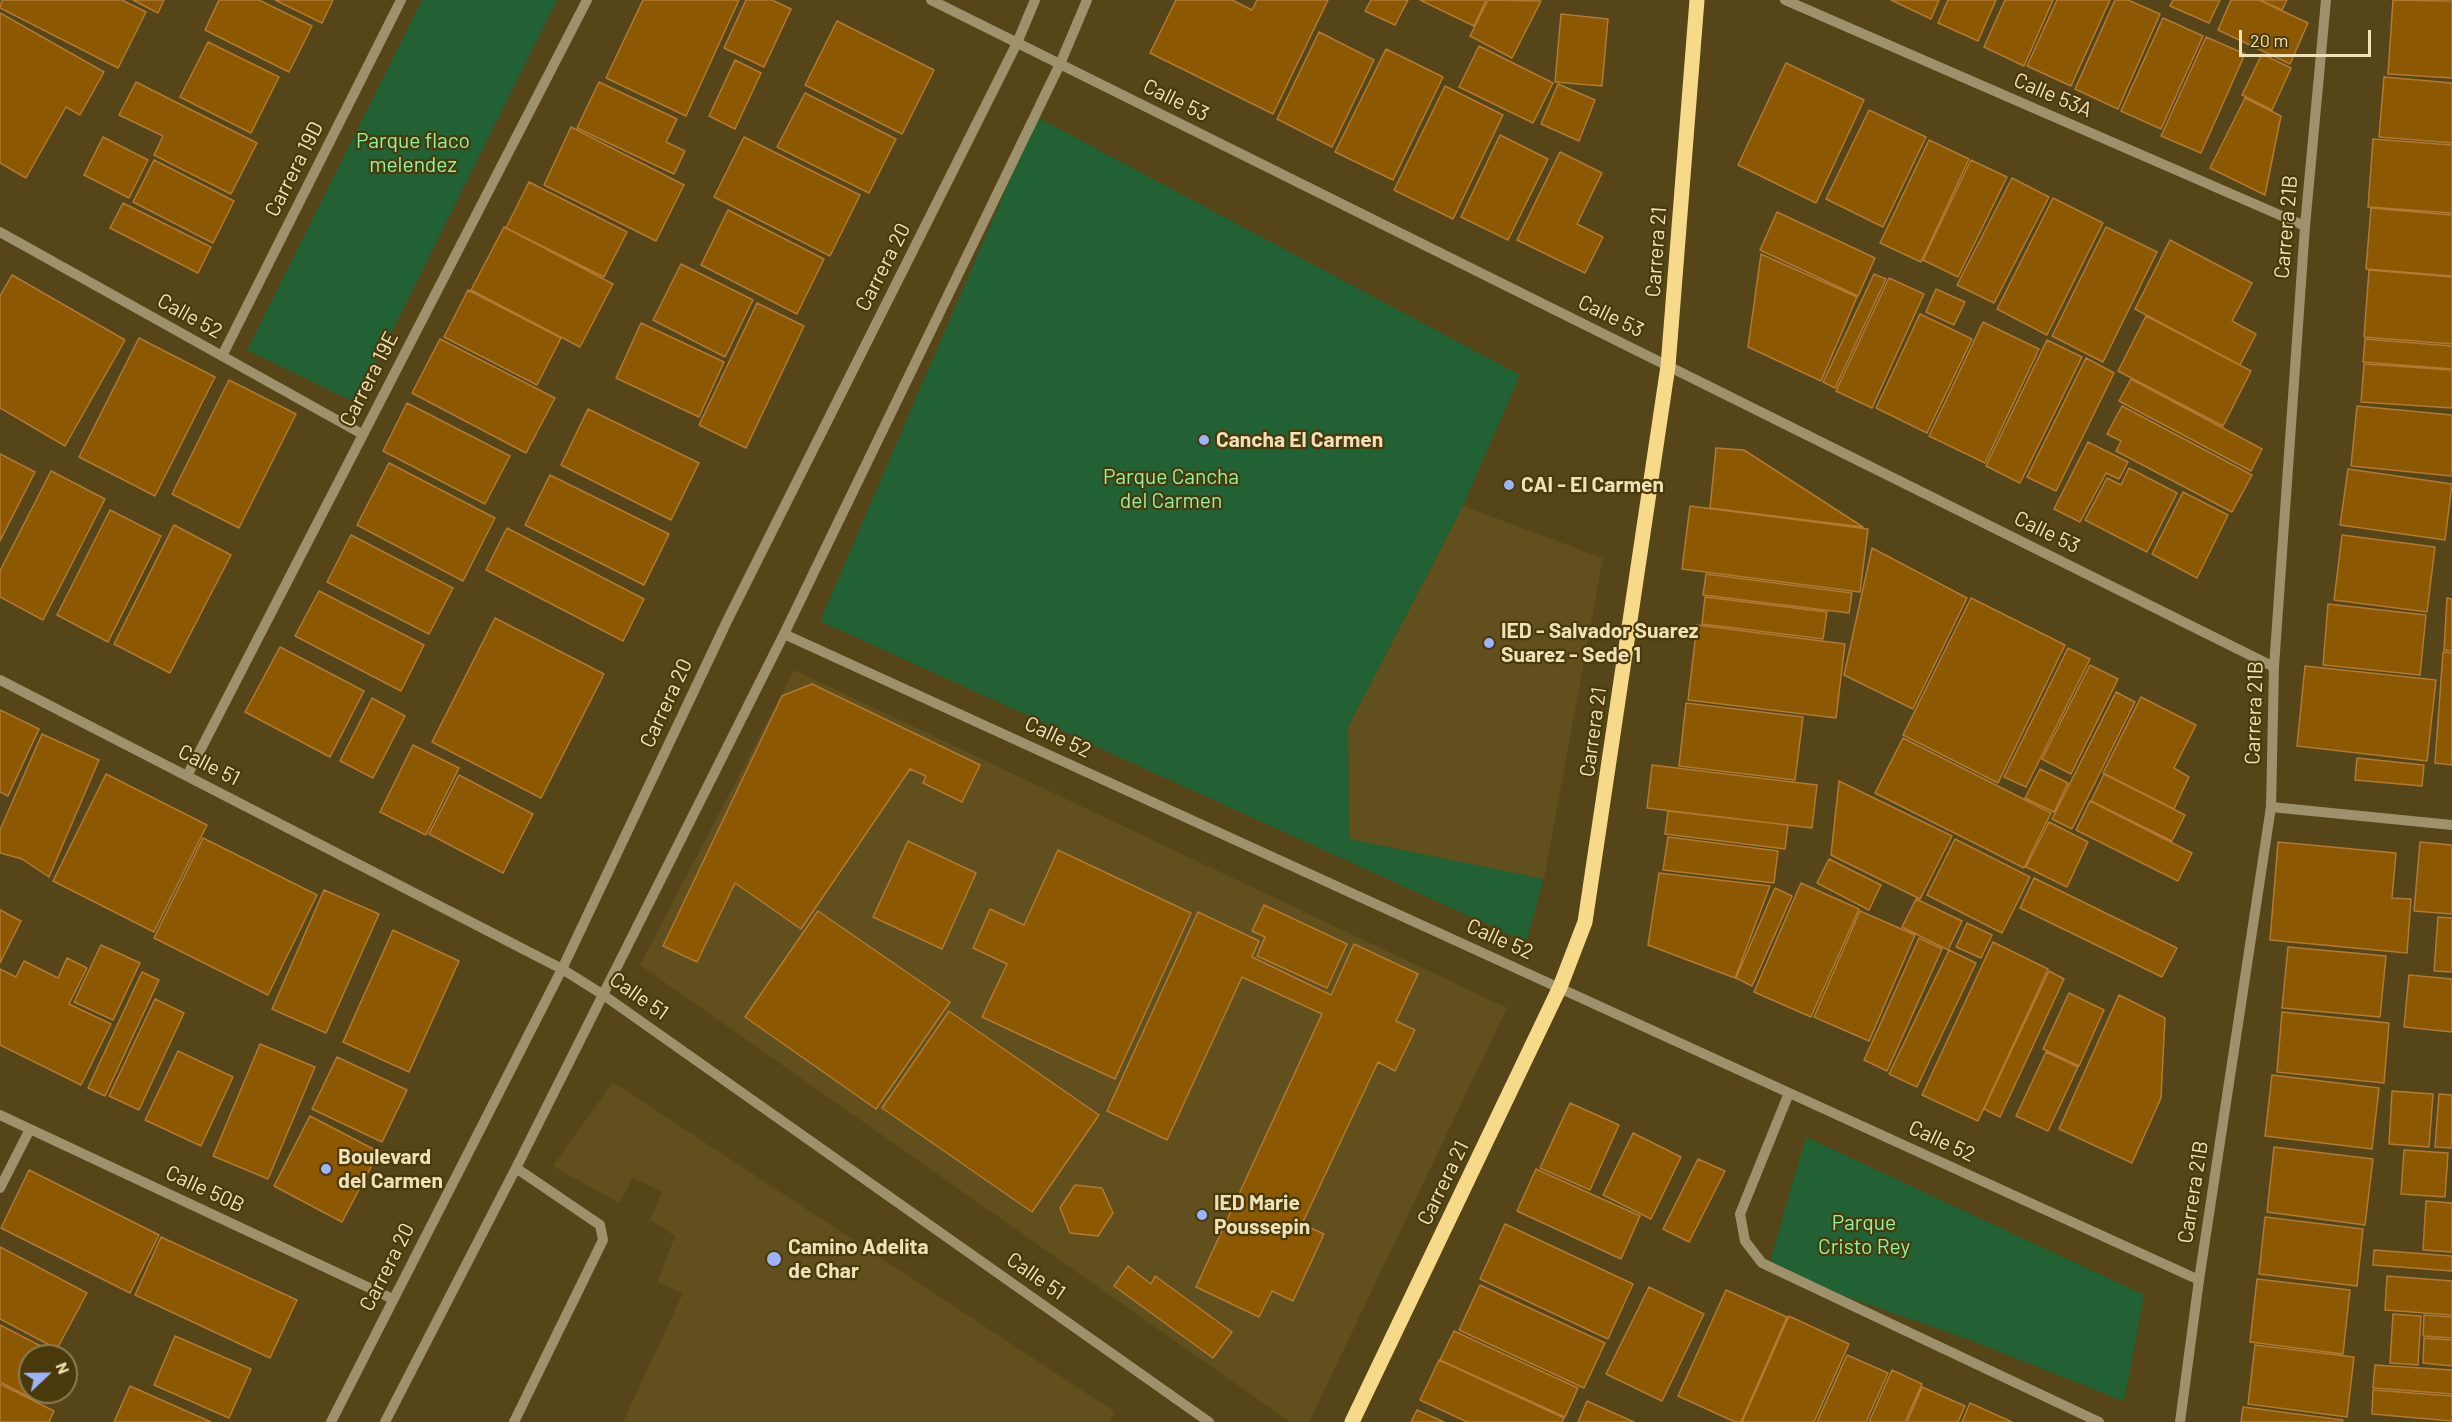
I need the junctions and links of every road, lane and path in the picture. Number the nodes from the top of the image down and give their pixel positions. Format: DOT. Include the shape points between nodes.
graph roads {
  1 [pos="401,0"];
  2 [pos="587,0"];
  3 [pos="931,0"];
  4 [pos="1035,0"];
  5 [pos="1087,0"];
  6 [pos="1697,0"];
  7 [pos="1785,0"];
  8 [pos="2326,0"];
  9 [pos="1017,43"];
  10 [pos="1060,64"];
  11 [pos="2305,226"];
  12 [pos="0,232"];
  13 [pos="222,356"];
  14 [pos="1668,366"];
  15 [pos="362,434"];
  16 [pos="784,634"];
  17 [pos="2274,667"];
  18 [pos="0,680"];
  19 [pos="187,776"];
  20 [pos="2271,807"];
  21 [pos="2452,825"];
  22 [pos="562,969"];
  23 [pos="1560,987"];
  24 [pos="602,994"];
  25 [pos="1789,1093"];
  26 [pos="0,1115"];
  27 [pos="30,1129"];
  28 [pos="516,1168"];
  29 [pos="0,1188"];
  30 [pos="2199,1280"];
  31 [pos="393,1299"];
  32 [pos="331,1422"];
  33 [pos="385,1422"];
  34 [pos="514,1422"];
  35 [pos="1209,1422"];
  36 [pos="1352,1422"];
  37 [pos="2099,1422"];
  38 [pos="2180,1422"];
  1 -- 13 [label="street, Carrera 19D"];
  2 -- 15 [label="street, Carrera 19E"];
  3 -- 9 [label="street, Calle 53"];
  4 -- 9 [label="street, Carrera 20"];
  5 -- 10 [label="street"];
  6 -- 14 [label="main road, Carrera 21"];
  7 -- 11 [label="street, Calle 53A"];
  8 -- 11 [label="street, Carrera 21B"];
  9 -- 10 [label="street, Calle 53"];
  9 -- 22 [label="street, Carrera 20" via="728,619"];
  10 -- 14 [label="street, Calle 53"];
  10 -- 16 [label="street"];
  11 -- 17 [label="street, Carrera 21B"];
  12 -- 13 [label="street, Calle 52"];
  13 -- 15 [label="street, Calle 52"];
  14 -- 17 [label="street, Calle 53"];
  14 -- 23 [label="main road, Carrera 21" via="1585,922"];
  15 -- 19 [label="street, Carrera 19E"];
  16 -- 23 [label="street, Calle 52"];
  16 -- 24 [label="street"];
  17 -- 20 [label="street, Carrera 21B"];
  18 -- 19 [label="street, Calle 51"];
  19 -- 22 [label="street, Calle 51"];
  20 -- 21 [label="street"];
  20 -- 30 [label="street, Carrera 21B"];
  22 -- 24 [label="street, Calle 51"];
  22 -- 31 [label="street, Carrera 20"];
  23 -- 25 [label="street, Calle 52"];
  23 -- 36 [label="main road, Carrera 21"];
  24 -- 28 [label="street"];
  24 -- 35 [label="street, Calle 51"];
  25 -- 30 [label="street, Calle 52"];
  25 -- 37 [label="street" via="1740,1214 1745,1240 1762,1263"];
  26 -- 27 [label="street, Calle 50B"];
  27 -- 29 [label="street"];
  27 -- 31 [label="street, Calle 50B"];
  28 -- 33 [label="street"];
  28 -- 34 [label="street" via="600,1225 603,1240"];
  30 -- 38 [label="street, Carrera 21B"];
  31 -- 32 [label="street, Carrera 20"];
}
